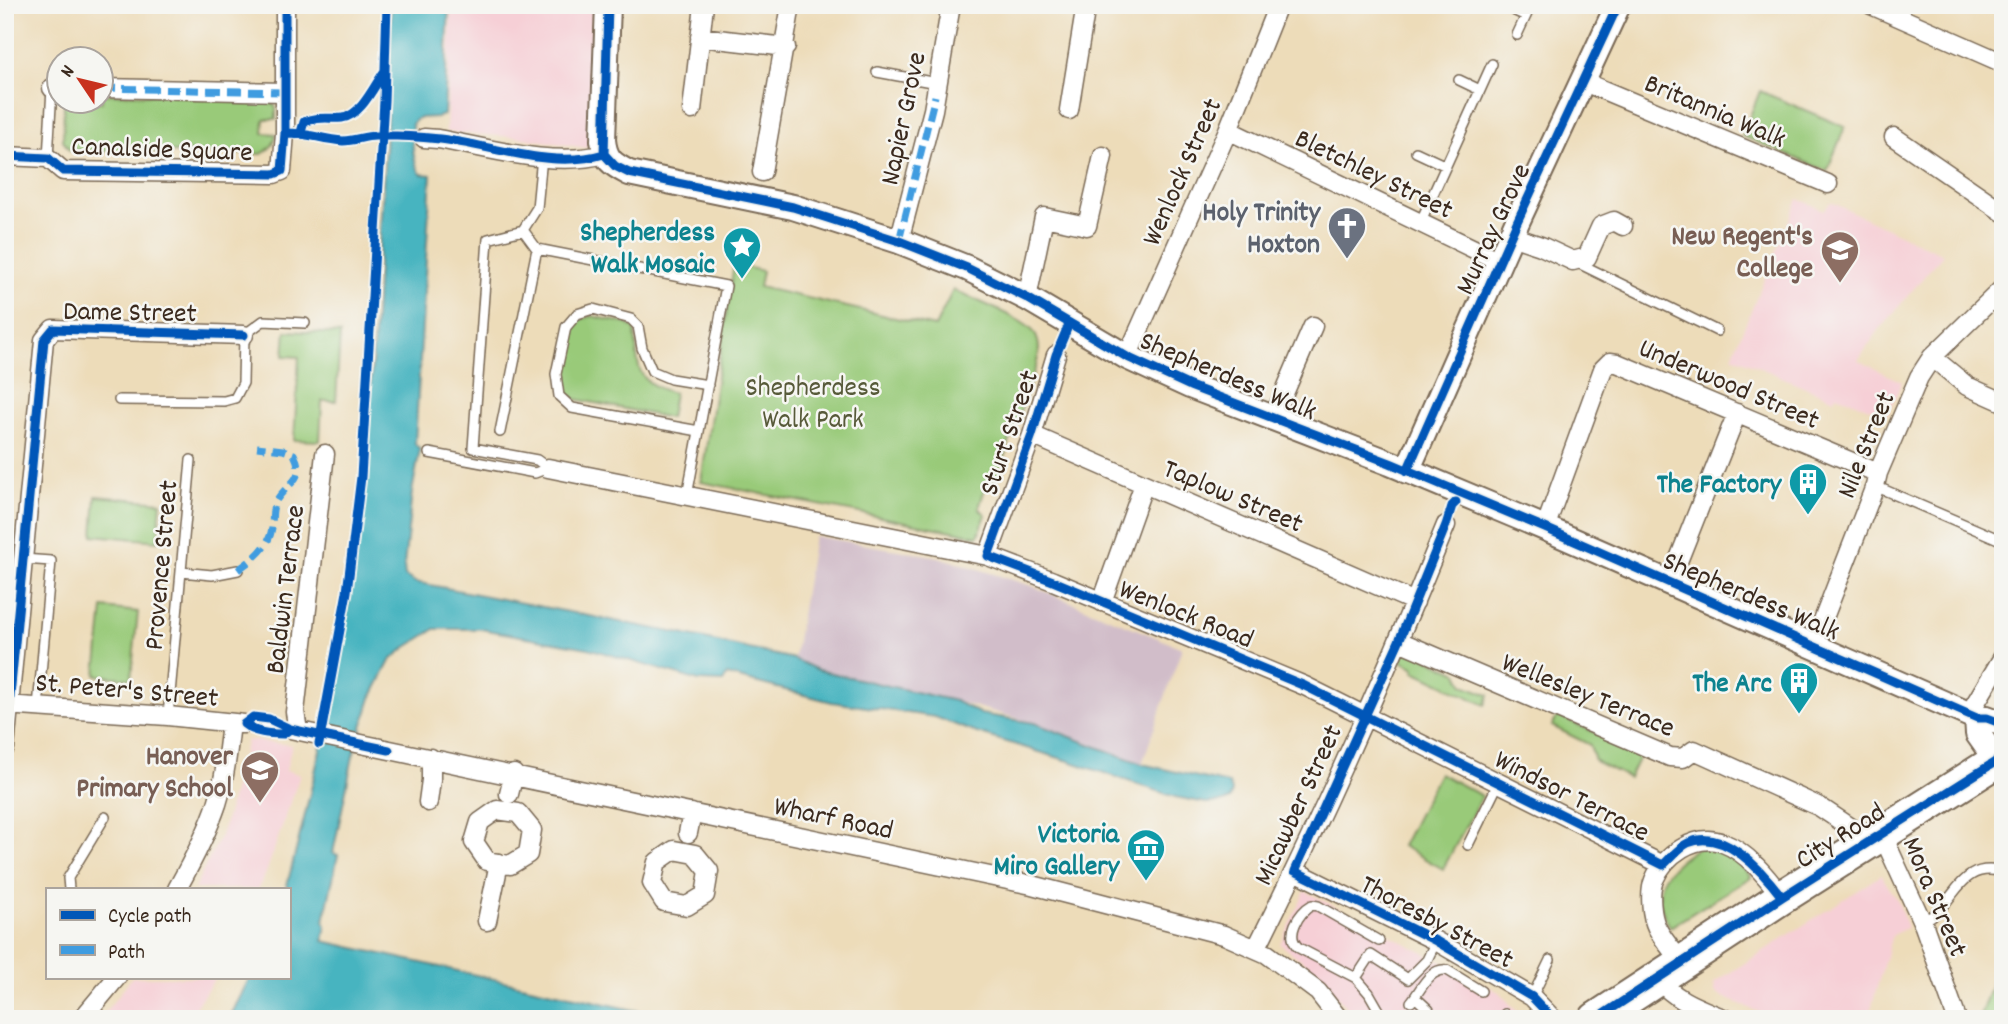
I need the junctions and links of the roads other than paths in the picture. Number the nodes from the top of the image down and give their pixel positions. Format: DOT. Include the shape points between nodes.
graph roads {
  1 [pos="285,5"];
  2 [pos="608,5"];
  3 [pos="704,5"];
  4 [pos="791,5"];
  5 [pos="951,5"];
  6 [pos="1086,5"];
  7 [pos="1278,5"];
  8 [pos="1510,5"];
  9 [pos="1531,5"];
  10 [pos="1618,5"];
  11 [pos="1871,5"];
  12 [pos="1526,16"];
  13 [pos="1517,35"];
  14 [pos="700,37"];
  15 [pos="786,47"];
  16 [pos="2003,63"];
  17 [pos="1492,64"];
  18 [pos="877,72"];
  19 [pos="1459,80"];
  20 [pos="1584,82"];
  21 [pos="116,88"];
  22 [pos="936,90"];
  23 [pos="1480,90"];
  24 [pos="285,92"];
  25 [pos="692,110"];
  26 [pos="1069,110"];
  27 [pos="53,116"];
  28 [pos="1228,130"];
  29 [pos="1894,137"];
  30 [pos="424,138"];
  31 [pos="1416,152"];
  32 [pos="604,154"];
  33 [pos="5,156"];
  34 [pos="1103,156"];
  35 [pos="541,157"];
  36 [pos="48,158"];
  37 [pos="1446,166"];
  38 [pos="1828,184"];
  39 [pos="760,186"];
  40 [pos="2003,212"];
  41 [pos="1420,223"];
  42 [pos="1623,226"];
  43 [pos="523,230"];
  44 [pos="1511,236"];
  45 [pos="899,241"];
  46 [pos="537,249"];
  47 [pos="1499,261"];
  48 [pos="1573,261"];
  49 [pos="2003,288"];
  50 [pos="1027,298"];
  51 [pos="305,323"];
  52 [pos="1313,327"];
  53 [pos="1717,331"];
  54 [pos="244,335"];
  55 [pos="1056,355"];
  56 [pos="1127,357"];
  57 [pos="1932,357"];
  58 [pos="708,385"];
  59 [pos="119,400"];
  60 [pos="2003,402"];
  61 [pos="1737,413"];
  62 [pos="1273,419"];
  63 [pos="699,431"];
  64 [pos="500,432"];
  65 [pos="1032,435"];
  66 [pos="429,453"];
  67 [pos="325,454"];
  68 [pos="191,460"];
  69 [pos="548,468"];
  70 [pos="1407,471"];
  71 [pos="1876,480"];
  72 [pos="1144,484"];
  73 [pos="687,496"];
  74 [pos="1447,525"];
  75 [pos="1545,528"];
  76 [pos="2003,541"];
  77 [pos="988,556"];
  78 [pos="23,559"];
  79 [pos="238,570"];
  80 [pos="181,572"];
  81 [pos="1669,584"];
  82 [pos="1102,602"];
  83 [pos="1415,602"];
  84 [pos="1399,641"];
  85 [pos="1813,646"];
  86 [pos="2003,657"];
  87 [pos="8,705"];
  88 [pos="38,707"];
  89 [pos="168,716"];
  90 [pos="1973,716"];
  91 [pos="1365,718"];
  92 [pos="2003,724"];
  93 [pos="243,726"];
  94 [pos="295,729"];
  95 [pos="5,748"];
  96 [pos="431,758"];
  97 [pos="2000,759"];
  98 [pos="513,774"];
  99 [pos="1499,782"];
  100 [pos="428,802"];
  101 [pos="508,802"];
  102 [pos="692,813"];
  103 [pos="105,817"];
  104 [pos="1872,839"];
  105 [pos="686,841"];
  106 [pos="1468,845"];
  107 [pos="499,863"];
  108 [pos="1663,865"];
  109 [pos="1295,871"];
  110 [pos="2003,872"];
  111 [pos="69,888"];
  112 [pos="178,888"];
  113 [pos="1782,897"];
  114 [pos="487,921"];
  115 [pos="1923,922"];
  116 [pos="1379,941"];
  117 [pos="1436,941"];
  118 [pos="1256,949"];
  119 [pos="1550,960"];
  120 [pos="1421,966"];
  121 [pos="1670,971"];
  122 [pos="1431,975"];
  123 [pos="116,978"];
  124 [pos="1356,978"];
  125 [pos="1481,991"];
  126 [pos="1532,997"];
  127 [pos="1426,1010"];
  128 [pos="82,1019"];
  129 [pos="1339,1019"];
  130 [pos="1384,1019"];
  131 [pos="1553,1019"];
  132 [pos="1596,1019"];
  133 [pos="1725,1019"];
  134 [pos="1957,1019"];
  1 -- 24 [label="street"];
  2 -- 32 [label="main road"];
  3 -- 14 [label="street"];
  4 -- 15 [label="street"];
  5 -- 22 [label="street, Napier Grove"];
  6 -- 26 [label="street"];
  7 -- 28 [label="street, Wenlock Street"];
  8 -- 12 [label="lane"];
  9 -- 12 [label="lane"];
  10 -- 20 [label="main road, Murray Grove"];
  11 -- 16 [label="street"];
  12 -- 13 [label="lane"];
  14 -- 15 [label="street"];
  14 -- 25 [label="street"];
  15 -- 39 [label="street"];
  17 -- 23 [label="lane"];
  18 -- 22 [label="lane"];
  19 -- 23 [label="lane"];
  20 -- 38 [label="street, Britannia Walk"];
  20 -- 44 [label="main road, Murray Grove"];
  21 -- 24 [label="street, Canalside Square"];
  22 -- 45 [label="street, Napier Grove"];
  23 -- 37 [label="lane"];
  24 -- 36 [label="street, Canalside Square" via="284,162 282,171 274,174 63,171"];
  27 -- 36 [label="lane, Canalside Square"];
  28 -- 41 [label="street, Bletchley Street"];
  28 -- 56 [label="street, Wenlock Street"];
  29 -- 40 [label="street"];
  30 -- 35 [label="street"];
  31 -- 37 [label="lane"];
  32 -- 35 [label="street"];
  32 -- 39 [label="main road, Shepherdess Walk" via="629,173"];
  33 -- 36 [label="street, Canalside Square"];
  34 -- 50 [label="street" via="1087,226 1044,217"];
  35 -- 43 [label="lane" via="537,208"];
  37 -- 41 [label="lane"];
  39 -- 45 [label="main road, Shepherdess Walk"];
  41 -- 47 [label="street, Bletchley Street"];
  42 -- 48 [label="street" via="1614,221 1601,226 1587,257"];
  43 -- 46 [label="lane"];
  43 -- 69 [label="lane" via="488,239 473,448 537,460"];
  44 -- 47 [label="main road, Murray Grove"];
  44 -- 48 [label="street"];
  45 -- 50 [label="main road, Shepherdess Walk"];
  46 -- 58 [label="lane" via="726,286"];
  46 -- 64 [label="lane"];
  47 -- 70 [label="main road, Murray Grove"];
  48 -- 53 [label="lane"];
  49 -- 57 [label="street, Nile Street"];
  50 -- 56 [label="main road, Shepherdess Walk"];
  51 -- 54 [label="lane" via="263,321"];
  52 -- 62 [label="street"];
  54 -- 59 [label="lane" via="243,383 235,398"];
  54 -- 78 [label="street, Dame Street" via="52,329 44,340"];
  55 -- 65 [label="street, Sturt Street"];
  56 -- 62 [label="main road, Shepherdess Walk"];
  57 -- 60 [label="street" via="1967,386"];
  57 -- 71 [label="street, Nile Street" via="1919,377"];
  58 -- 63 [label="lane"];
  58 -- 63 [label="lane" via="652,371 638,326 631,318 593,309 577,314 566,327 556,374 559,396 572,408"];
  61 -- 71 [label="street, Underwood Street"];
  61 -- 75 [label="street, Underwood Street" via="1610,362 1603,369"];
  61 -- 81 [label="street"];
  62 -- 70 [label="main road, Shepherdess Walk"];
  63 -- 73 [label="lane"];
  65 -- 72 [label="street, Taplow Street"];
  65 -- 77 [label="street, Sturt Street"];
  66 -- 69 [label="lane" via="535,473"];
  67 -- 94 [label="street, Baldwin Terrace"];
  68 -- 80 [label="lane, Provence Street"];
  69 -- 73 [label="street, Wenlock Road"];
  70 -- 75 [label="main road, Shepherdess Walk"];
  71 -- 76 [label="lane"];
  71 -- 85 [label="street, Nile Street"];
  72 -- 82 [label="street"];
  72 -- 83 [label="street, Taplow Street"];
  73 -- 77 [label="street, Wenlock Road"];
  74 -- 83 [label="street, Micawber Street"];
  75 -- 81 [label="main road, Shepherdess Walk"];
  77 -- 82 [label="street, Wenlock Road"];
  78 -- 87 [label="street"];
  78 -- 88 [label="lane" via="51,561"];
  79 -- 80 [label="lane" via="212,575"];
  80 -- 89 [label="lane, Provence Street"];
  81 -- 85 [label="main road, Shepherdess Walk"];
  82 -- 91 [label="street, Wenlock Road" via="1260,666"];
  83 -- 84 [label="street, Micawber Street"];
  84 -- 91 [label="street, Micawber Street"];
  84 -- 104 [label="street, Wellesley Terrace" via="1670,757 1683,758 1694,750 1820,807"];
  85 -- 90 [label="main road, Shepherdess Walk"];
  86 -- 90 [label="street"];
  87 -- 88 [label="street, St. Peter's Street"];
  87 -- 95 [label="street"];
  88 -- 89 [label="street, St. Peter's Street"];
  89 -- 93 [label="street, St. Peter's Street"];
  90 -- 92 [label="main road, Shepherdess Walk"];
  90 -- 97 [label="main road" via="1978,734"];
  91 -- 99 [label="street, Windsor Terrace"];
  91 -- 109 [label="street, Micawber Street"];
  93 -- 94 [label="lane"];
  93 -- 112 [label="street" via="200,846"];
  94 -- 96 [label="street, Wharf Road"];
  96 -- 98 [label="street, Wharf Road"];
  96 -- 100 [label="street"];
  97 -- 104 [label="highway, City Road"];
  98 -- 101 [label="street"];
  98 -- 102 [label="street, Wharf Road"];
  99 -- 106 [label="lane"];
  99 -- 108 [label="street, Windsor Terrace"];
  101 -- 107 [label="street" via="480,822 474,842 487,861"];
  101 -- 107 [label="street" via="532,830 528,854 510,865"];
  102 -- 105 [label="street"];
  102 -- 118 [label="street, Wharf Road" via="1032,885 1224,935"];
  103 -- 111 [label="lane" via="68,878"];
  104 -- 113 [label="highway, City Road"];
  104 -- 115 [label="street, Mora Street"];
  107 -- 114 [label="street"];
  108 -- 113 [label="street, Windsor Terrace" via="1688,843 1723,843 1748,860"];
  108 -- 121 [label="street, Windsor Terrace" via="1653,882 1653,909"];
  109 -- 117 [label="street, Thoresby Street"];
  109 -- 118 [label="street, Micawber Street"];
  110 -- 115 [label="lane" via="1972,873 1942,908"];
  113 -- 121 [label="highway, City Road"];
  115 -- 134 [label="street, Mora Street"];
  116 -- 124 [label="lane" via="1318,906 1307,907 1292,934 1294,944"];
  117 -- 120 [label="lane"];
  117 -- 126 [label="street, Thoresby Street"];
  118 -- 129 [label="street, Wharf Road" via="1318,992"];
  119 -- 126 [label="lane"];
  120 -- 122 [label="lane"];
  120 -- 124 [label="lane" via="1408,979 1371,956"];
  121 -- 132 [label="highway, City Road"];
  121 -- 133 [label="street, Windsor Terrace" via="1668,992"];
  122 -- 125 [label="lane" via="1447,970"];
  122 -- 127 [label="lane" via="1413,999"];
  123 -- 128 [label="street"];
  124 -- 130 [label="lane"];
  126 -- 131 [label="street, Thoresby Street"];
}
